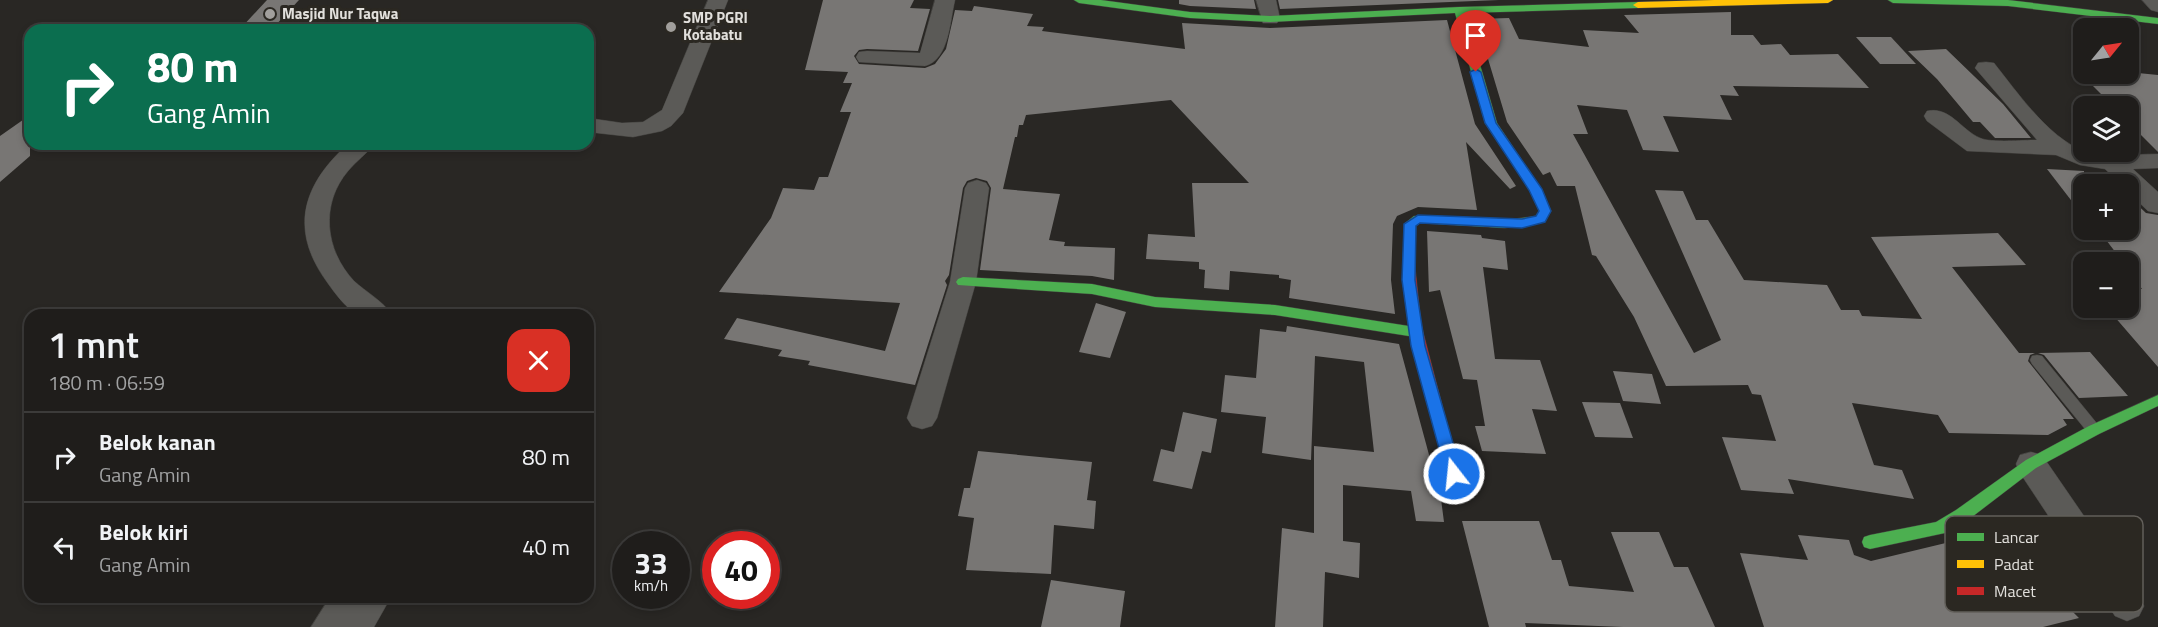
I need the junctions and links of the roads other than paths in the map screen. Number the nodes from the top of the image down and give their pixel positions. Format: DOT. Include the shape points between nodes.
graph roads {
  1 [pos="718,0"];
  2 [pos="945,0"];
  3 [pos="1079,0"];
  4 [pos="1828,0"];
  5 [pos="1893,0"];
  6 [pos="2152,0"];
  7 [pos="2006,2"];
  8 [pos="2158,6"];
  9 [pos="1268,10"];
  10 [pos="1459,10"];
  11 [pos="2158,21"];
  12 [pos="867,57"];
  13 [pos="1986,68"];
  14 [pos="1935,116"];
  15 [pos="594,126"];
  16 [pos="2060,148"];
  17 [pos="356,150"];
  18 [pos="2073,154"];
  19 [pos="2158,160"];
  20 [pos="2139,161"];
  21 [pos="2111,162"];
  22 [pos="977,188"];
  23 [pos="2157,205"];
  24 [pos="963,282"];
  25 [pos="370,309"];
  26 [pos="1415,332"];
  27 [pos="2037,360"];
  28 [pos="2158,400"];
  29 [pos="922,418"];
  30 [pos="2094,430"];
  31 [pos="2031,464"];
  32 [pos="1460,495"];
  33 [pos="1960,516"];
  34 [pos="2066,516"];
  35 [pos="1945,524"];
  36 [pos="1870,542"];
  1 -- 15 [label="street" via="667,119 641,131"];
  2 -- 12 [label="street" via="931,56 926,60"];
  3 -- 9 [label="street" via="1190,15"];
  4 -- 10 [label="street"];
  5 -- 7 [label="street"];
  6 -- 8 [label="street"];
  7 -- 11 [label="street"];
  9 -- 10 [label="street"];
  10 -- 26 [label="street" via="1491,123 1545,211 1540,219 1522,224 1411,221 1409,280"];
  13 -- 16 [label="street"];
  14 -- 16 [label="street" via="1975,146"];
  16 -- 18 [label="street"];
  17 -- 25 [label="street" via="337,168 320,197 315,233 325,261 342,287"];
  19 -- 20 [label="street"];
  21 -- 23 [label="street"];
  22 -- 24 [label="street"];
  24 -- 26 [label="street" via="1082,288 1155,302 1275,310"];
  24 -- 29 [label="street"];
  26 -- 32 [label="street"];
  27 -- 30 [label="lane"];
  28 -- 30 [label="street"];
  30 -- 31 [label="street"];
  31 -- 33 [label="street"];
  31 -- 34 [label="street"];
  35 -- 36 [label="street"];
}
